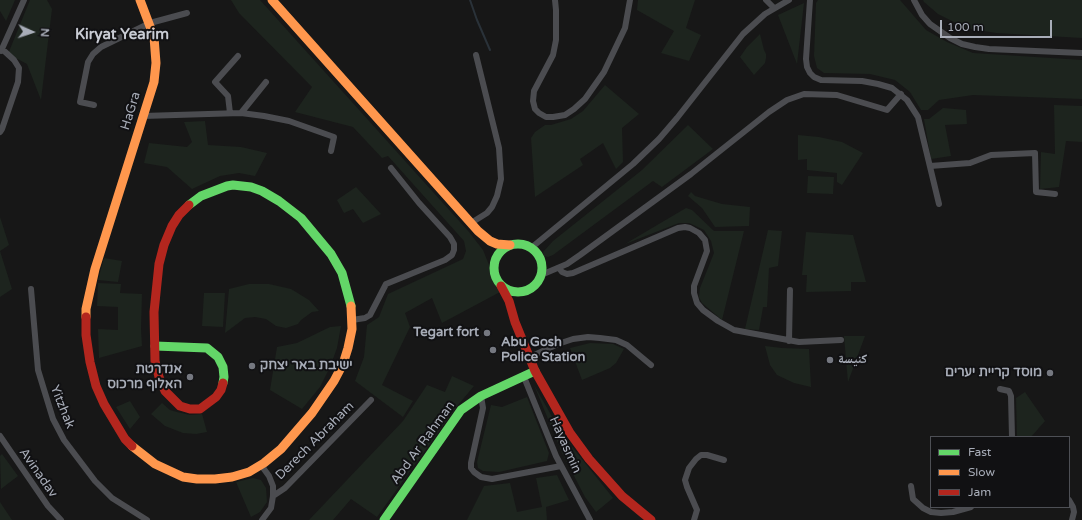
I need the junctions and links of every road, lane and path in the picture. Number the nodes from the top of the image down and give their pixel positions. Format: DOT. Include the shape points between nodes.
graph roads {
  1 [pos="24,0"];
  2 [pos="140,0"];
  3 [pos="272,0"];
  4 [pos="555,0"];
  5 [pos="630,0"];
  6 [pos="766,0"];
  7 [pos="789,0"];
  8 [pos="810,0"];
  9 [pos="914,0"];
  10 [pos="774,8"];
  11 [pos="187,13"];
  12 [pos="150,24"];
  13 [pos="1,51"];
  14 [pos="1082,53"];
  15 [pos="476,55"];
  16 [pos="238,56"];
  17 [pos="266,82"];
  18 [pos="901,94"];
  19 [pos="94,105"];
  20 [pos="230,113"];
  21 [pos="241,113"];
  22 [pos="143,116"];
  23 [pos="0,132"];
  24 [pos="331,151"];
  25 [pos="930,166"];
  26 [pos="391,168"];
  27 [pos="1055,194"];
  28 [pos="939,204"];
  29 [pos="471,223"];
  30 [pos="478,231"];
  31 [pos="510,245"];
  32 [pos="531,248"];
  33 [pos="494,268"];
  34 [pos="558,268"];
  35 [pos="540,275"];
  36 [pos="501,286"];
  37 [pos="31,289"];
  38 [pos="526,290"];
  39 [pos="790,290"];
  40 [pos="352,320"];
  41 [pos="519,330"];
  42 [pos="842,340"];
  43 [pos="789,341"];
  44 [pos="154,346"];
  45 [pos="530,356"];
  46 [pos="651,365"];
  47 [pos="535,370"];
  48 [pos="524,377"];
  49 [pos="1000,389"];
  50 [pos="481,396"];
  51 [pos="371,400"];
  52 [pos="0,436"];
  53 [pos="1012,436"];
  54 [pos="724,460"];
  55 [pos="261,466"];
  56 [pos="561,466"];
  57 [pos="911,486"];
  58 [pos="273,496"];
  59 [pos="1070,502"];
  60 [pos="967,508"];
  61 [pos="61,520"];
  62 [pos="147,520"];
  63 [pos="262,520"];
  64 [pos="384,520"];
  65 [pos="590,520"];
  66 [pos="651,520"];
  67 [pos="694,520"];
  68 [pos="1072,520"];
  1 -- 13 [label="street"];
  2 -- 12 [label="street, HaGra"];
  3 -- 29 [label="street"];
  4 -- 5 [label="street" via="556,40 552,55 534,91 533,101 539,113 546,117 565,115 585,99 604,72 625,28"];
  6 -- 10 [label="street"];
  7 -- 10 [label="street"];
  8 -- 18 [label="street" via="806,60 812,76 821,80 878,84"];
  9 -- 14 [label="street" via="930,24 962,44 989,49"];
  10 -- 32 [label="street" via="743,34 659,139 633,164"];
  11 -- 12 [label="street"];
  12 -- 19 [label="street" via="101,47 93,54 88,62 80,102"];
  12 -- 22 [label="street, HaGra" via="156,63 154,82"];
  13 -- 23 [label="street" via="14,60 19,68 18,82"];
  15 -- 29 [label="street" via="499,148 501,179 492,207"];
  16 -- 20 [label="street" via="215,82 228,96"];
  17 -- 21 [label="street"];
  18 -- 25 [label="street" via="918,117"];
  18 -- 34 [label="street" via="887,110 837,95 804,94 787,100 691,174 580,255"];
  20 -- 21 [label="street"];
  20 -- 22 [label="street"];
  21 -- 24 [label="street" via="289,121 334,137"];
  22 -- 55 [label="street, HaGra" via="107,229 86,309 86,335 96,386 115,425 125,439 154,464 183,477 203,479 226,478"];
  25 -- 27 [label="street" via="970,163 991,155 1035,153 1036,192"];
  25 -- 28 [label="street"];
  26 -- 40 [label="street" via="450,237 454,250 445,260 386,284 370,315"];
  29 -- 30 [label="street"];
  30 -- 31 [label="street" via="496,244"];
  30 -- 33 [label="street" via="490,248"];
  31 -- 32 [label="street"];
  31 -- 33 [label="street" via="498,254"];
  32 -- 35 [label="street" via="540,260"];
  33 -- 36 [label="street" via="494,274"];
  34 -- 35 [label="street"];
  34 -- 43 [label="street" via="567,274 572,273 678,228 690,228 696,230 705,240 707,251 694,286 697,303 703,310 734,330"];
  35 -- 38 [label="street" via="533,287"];
  36 -- 38 [label="street" via="513,292"];
  36 -- 41 [label="street"];
  37 -- 62 [label="street, Yitzhak" via="38,370 53,419 64,440 95,481 112,498"];
  38 -- 41 [label="street" via="517,304"];
  39 -- 43 [label="street"];
  40 -- 44 [label="street, HaGra" via="342,272 331,254 301,218 280,201 262,191 246,186 227,186 201,196 191,203 179,215 167,239 159,264 156,286"];
  40 -- 55 [label="street, HaGra" via="348,348 334,381 312,413"];
  41 -- 45 [label="street"];
  42 -- 43 [label="street"];
  44 -- 44 [label="street" via="159,377 165,391 180,406 200,409 216,397 221,390 224,377 218,357 207,348"];
  45 -- 46 [label="street" via="573,339 588,337 616,340 627,345"];
  45 -- 47 [label="street"];
  47 -- 48 [label="street, Abd Ar Rahman"];
  47 -- 66 [label="street" via="561,419 589,459 622,496"];
  48 -- 50 [label="street, Abd Ar Rahman"];
  48 -- 56 [label="street, Hayasmin"];
  49 -- 53 [label="street" via="1009,391 1011,396"];
  50 -- 56 [label="street" via="483,408 471,463 474,472 481,477 492,479"];
  50 -- 64 [label="street, Abd Ar Rahman" via="465,406 457,415"];
  51 -- 58 [label="street, Derech Abraham" via="285,488"];
  52 -- 61 [label="street, Avinadav" via="48,506"];
  54 -- 67 [label="street" via="701,455 689,468 685,480 697,510"];
  55 -- 58 [label="street" via="269,476"];
  56 -- 65 [label="street, Hayasmin"];
  57 -- 60 [label="street" via="913,499 931,512 941,514"];
  58 -- 63 [label="street" via="271,508"];
  59 -- 68 [label="street" via="1074,512"];
}
